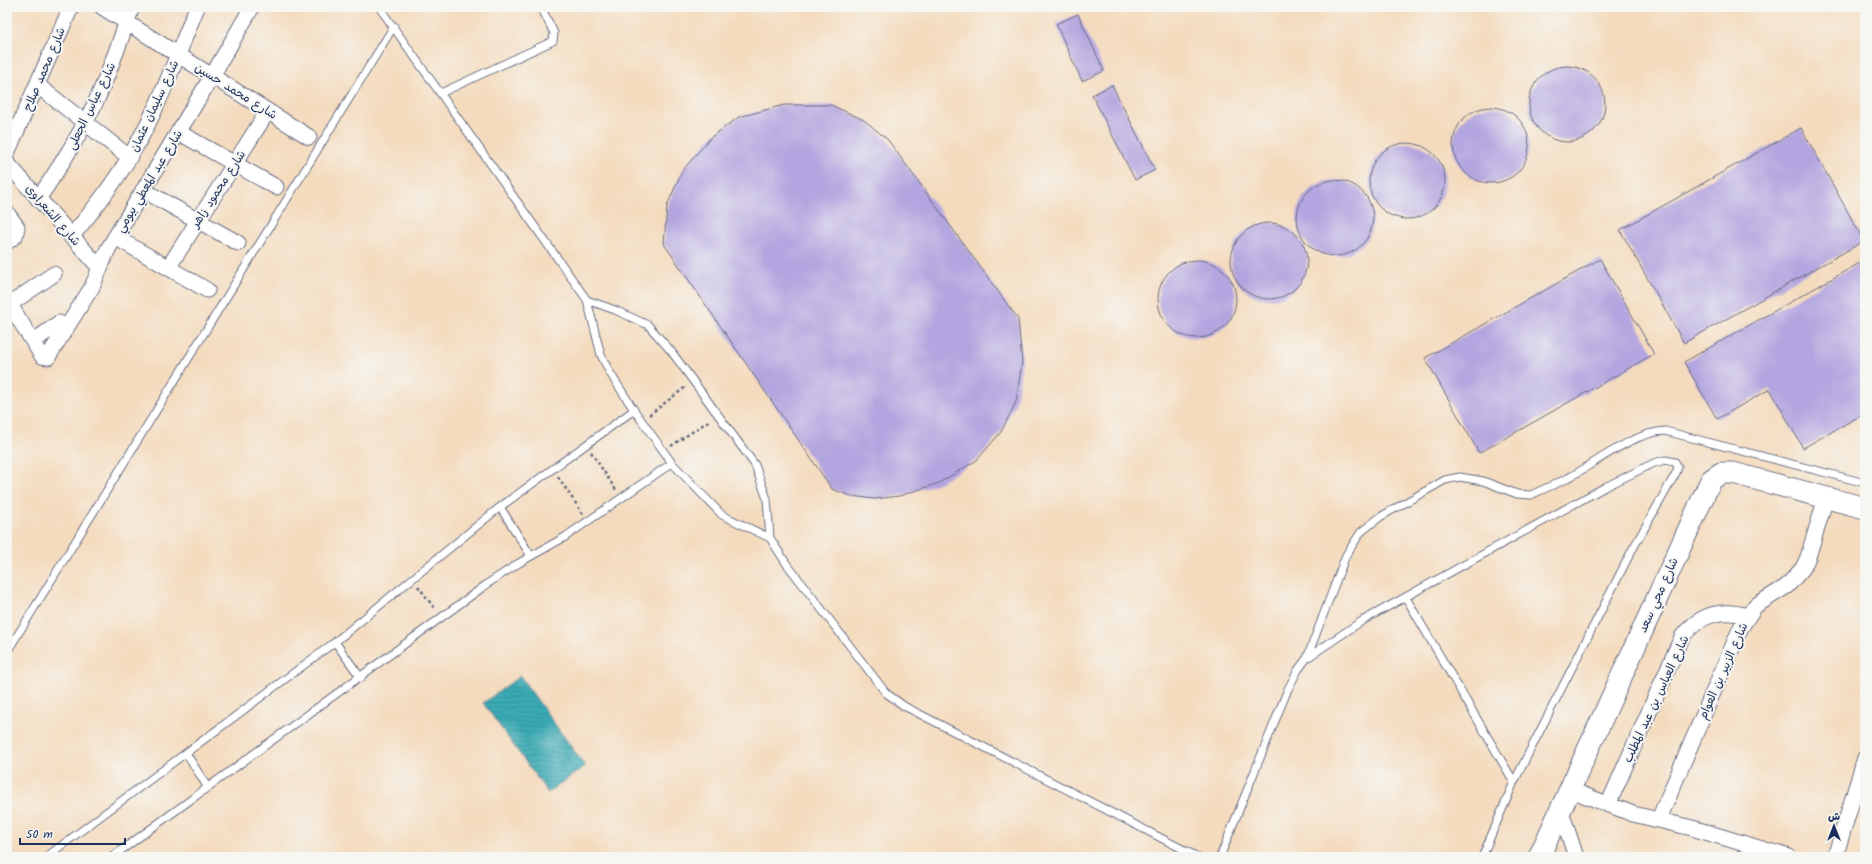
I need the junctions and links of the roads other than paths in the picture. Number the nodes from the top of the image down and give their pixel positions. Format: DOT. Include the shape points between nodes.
graph roads {
  1 [pos="71,7"];
  2 [pos="102,7"];
  3 [pos="132,7"];
  4 [pos="197,7"];
  5 [pos="252,7"];
  6 [pos="379,7"];
  7 [pos="541,7"];
  8 [pos="127,22"];
  9 [pos="394,26"];
  10 [pos="178,54"];
  11 [pos="212,76"];
  12 [pos="37,85"];
  13 [pos="441,93"];
  14 [pos="268,111"];
  15 [pos="85,123"];
  16 [pos="178,132"];
  17 [pos="309,137"];
  18 [pos="7,153"];
  19 [pos="129,157"];
  20 [pos="7,163"];
  21 [pos="234,164"];
  22 [pos="276,187"];
  23 [pos="144,190"];
  24 [pos="38,199"];
  25 [pos="7,213"];
  26 [pos="198,221"];
  27 [pos="71,237"];
  28 [pos="115,237"];
  29 [pos="7,242"];
  30 [pos="238,243"];
  31 [pos="99,267"];
  32 [pos="168,268"];
  33 [pos="54,274"];
  34 [pos="207,290"];
  35 [pos="588,300"];
  36 [pos="8,302"];
  37 [pos="59,322"];
  38 [pos="34,341"];
  39 [pos="634,410"];
  40 [pos="672,463"];
  41 [pos="1865,483"];
  42 [pos="1826,498"];
  43 [pos="500,507"];
  44 [pos="1865,508"];
  45 [pos="770,538"];
  46 [pos="531,556"];
  47 [pos="1406,598"];
  48 [pos="1747,616"];
  49 [pos="335,642"];
  50 [pos="7,652"];
  51 [pos="1307,658"];
  52 [pos="361,678"];
  53 [pos="186,753"];
  54 [pos="1865,758"];
  55 [pos="1514,782"];
  56 [pos="208,788"];
  57 [pos="1571,790"];
  58 [pos="1608,805"];
  59 [pos="1561,811"];
  60 [pos="1659,819"];
  61 [pos="1758,854"];
  62 [pos="55,855"];
  63 [pos="46,857"];
  64 [pos="112,857"];
  65 [pos="1198,857"];
  66 [pos="1220,857"];
  67 [pos="1482,857"];
  68 [pos="1539,857"];
  69 [pos="1576,857"];
  70 [pos="1789,857"];
  71 [pos="1835,857"];
  1 -- 12 [label="street, شارع محمد صلاح"];
  2 -- 8 [label="street, شارع محمد حسين"];
  3 -- 8 [label="street, شارع عباس الجعلى"];
  4 -- 10 [label="street, شارع سليمان عثمان"];
  5 -- 11 [label="street, شارع عبد المعطي بيومي"];
  6 -- 9 [label="lane"];
  7 -- 13 [label="lane" via="554,33 553,40"];
  8 -- 10 [label="street, شارع محمد حسين"];
  8 -- 15 [label="street, شارع عباس الجعلى" via="108,75"];
  9 -- 13 [label="lane"];
  9 -- 50 [label="lane"];
  10 -- 11 [label="street, شارع محمد حسين"];
  10 -- 19 [label="street, شارع سليمان عثمان" via="156,107"];
  11 -- 14 [label="street, شارع محمد حسين"];
  11 -- 16 [label="street, شارع عبد المعطي بيومي"];
  12 -- 15 [label="street"];
  12 -- 18 [label="street, شارع محمد صلاح"];
  13 -- 35 [label="lane"];
  14 -- 17 [label="street, شارع محمد حسين"];
  14 -- 21 [label="street, شارع محمود زاهر"];
  15 -- 19 [label="street"];
  15 -- 24 [label="street, شارع عباس الجعلى"];
  16 -- 21 [label="street"];
  16 -- 23 [label="street, شارع عبد المعطي بيومي"];
  19 -- 27 [label="street, شارع سليمان عثمان" via="100,201"];
  20 -- 24 [label="street, شارع الشعراوى"];
  21 -- 22 [label="street"];
  21 -- 26 [label="street, شارع محمود زاهر"];
  23 -- 26 [label="street"];
  23 -- 28 [label="street, شارع عبد المعطي بيومي"];
  24 -- 27 [label="street, شارع الشعراوى"];
  25 -- 29 [label="street" via="17,227 15,236"];
  26 -- 30 [label="street"];
  26 -- 32 [label="street, شارع محمود زاهر"];
  27 -- 31 [label="street, شارع الشعراوى"];
  28 -- 31 [label="street, شارع عبد المعطي بيومي"];
  28 -- 32 [label="street"];
  31 -- 38 [label="street, شارع عبد المعطي بيومي" via="92,287 49,356 42,356"];
  32 -- 34 [label="street"];
  33 -- 36 [label="street"];
  35 -- 39 [label="lane" via="601,355"];
  35 -- 45 [label="lane" via="648,325 671,351 755,465 767,499"];
  36 -- 38 [label="street"];
  37 -- 38 [label="street"];
  39 -- 40 [label="lane"];
  39 -- 43 [label="lane"];
  40 -- 45 [label="lane" via="722,515"];
  40 -- 46 [label="lane" via="565,537"];
  41 -- 51 [label="lane" via="1666,430 1638,438 1567,479 1531,495 1509,492 1472,477 1445,480 1380,517 1361,532 1346,555"];
  42 -- 44 [label="street, شارع محي سعد"];
  42 -- 48 [label="street, شارع الزبير بن العوام" via="1803,568 1787,586 1765,598"];
  42 -- 57 [label="street, شارع محي سعد" via="1733,473 1721,473 1711,480"];
  43 -- 46 [label="lane"];
  43 -- 49 [label="lane"];
  45 -- 65 [label="lane" via="786,563 886,693 904,706"];
  46 -- 52 [label="lane" via="490,582"];
  47 -- 51 [label="lane" via="1362,621"];
  47 -- 55 [label="lane"];
  47 -- 55 [label="lane" via="1605,487 1654,463 1670,460 1678,467 1631,552"];
  48 -- 58 [label="street, شارع العباس بن عبد المطلب" via="1723,612 1710,615 1694,624 1682,637"];
  48 -- 60 [label="street, شارع الزبير بن العوام"];
  49 -- 52 [label="lane"];
  49 -- 53 [label="lane"];
  51 -- 66 [label="lane" via="1288,689"];
  52 -- 56 [label="lane"];
  53 -- 56 [label="lane"];
  53 -- 62 [label="lane"];
  54 -- 71 [label="street"];
  55 -- 67 [label="lane"];
  56 -- 64 [label="lane"];
  57 -- 58 [label="street"];
  57 -- 59 [label="street, شارع محي سعد"];
  58 -- 60 [label="street" via="1633,814"];
  59 -- 68 [label="street, شارع محي سعد"];
  59 -- 69 [label="street"];
  60 -- 61 [label="street"];
  61 -- 70 [label="street"];
  62 -- 63 [label="lane"];
}
